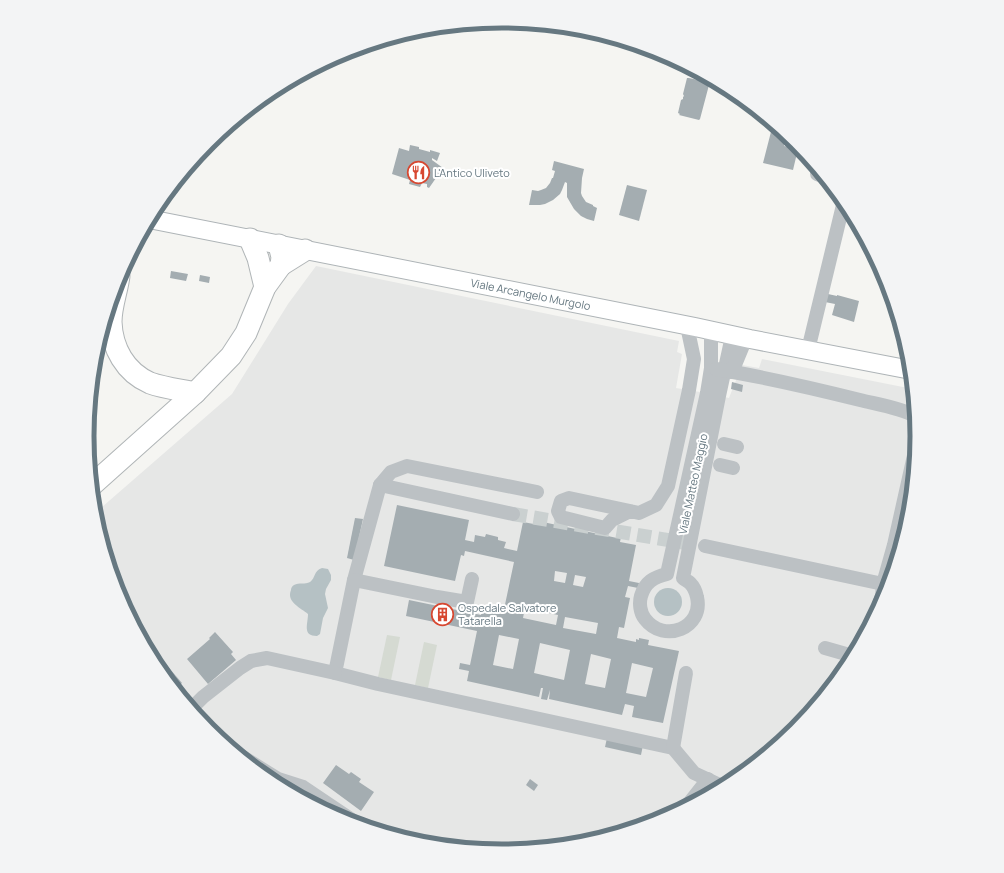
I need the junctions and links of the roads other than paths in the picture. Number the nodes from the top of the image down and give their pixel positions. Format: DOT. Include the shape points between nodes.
graph roads {
  1 [pos="842,210"];
  2 [pos="155,220"];
  3 [pos="250,239"];
  4 [pos="305,250"];
  5 [pos="272,267"];
  6 [pos="112,316"];
  7 [pos="687,326"];
  8 [pos="711,331"];
  9 [pos="739,337"];
  10 [pos="808,350"];
  11 [pos="693,365"];
  12 [pos="905,369"];
  13 [pos="722,370"];
  14 [pos="195,393"];
  15 [pos="712,394"];
  16 [pos="910,414"];
  17 [pos="719,454"];
  18 [pos="96,481"];
  19 [pos="908,484"];
  20 [pos="380,485"];
  21 [pos="537,492"];
  22 [pos="630,511"];
  23 [pos="513,514"];
  24 [pos="705,546"];
  25 [pos="673,574"];
  26 [pos="472,579"];
  27 [pos="354,580"];
  28 [pos="884,581"];
  29 [pos="883,584"];
  30 [pos="824,648"];
  31 [pos="848,654"];
  32 [pos="335,673"];
  33 [pos="686,674"];
  34 [pos="194,705"];
  35 [pos="673,748"];
  36 [pos="708,779"];
  37 [pos="282,780"];
  38 [pos="717,783"];
  39 [pos="694,797"];
  40 [pos="338,810"];
  1 -- 10 [label="street"];
  2 -- 3 [label="main road"];
  3 -- 5 [label="main road"];
  3 -- 5 [label="highway" via="258,258"];
  4 -- 5 [label="highway"];
  4 -- 7 [label="main road, Viale Arcangelo Murgolo"];
  5 -- 14 [label="highway" via="246,333 231,356"];
  6 -- 14 [label="highway" via="113,338 118,353 137,376 151,383"];
  7 -- 8 [label="main road, Viale Arcangelo Murgolo"];
  7 -- 11 [label="street"];
  8 -- 9 [label="main road, Viale Arcangelo Murgolo"];
  8 -- 13 [label="street"];
  9 -- 10 [label="main road, Viale Arcangelo Murgolo"];
  9 -- 13 [label="street"];
  10 -- 12 [label="main road, Viale Arcangelo Murgolo"];
  11 -- 13 [label="street"];
  11 -- 22 [label="street" via="668,486 656,505 640,513"];
  13 -- 16 [label="street" via="861,400"];
  13 -- 17 [label="street"];
  13 -- 17 [label="street" via="705,401 667,574 650,581 640,598 643,617 649,625 658,630 677,631 686,627 697,611 696,592 683,578"];
  14 -- 18 [label="highway"];
  15 -- 17 [label="street, Viale Matteo Maggio"];
  17 -- 25 [label="street, Viale Matteo Maggio"];
  19 -- 28 [label="street"];
  20 -- 21 [label="street" via="391,472 407,466"];
  20 -- 23 [label="street"];
  20 -- 27 [label="street"];
  24 -- 29 [label="street"];
  26 -- 27 [label="street" via="467,602"];
  27 -- 32 [label="street"];
  30 -- 31 [label="street"];
  32 -- 34 [label="street" via="267,658 251,661"];
  32 -- 35 [label="street" via="440,694"];
  33 -- 35 [label="street"];
  35 -- 36 [label="street" via="694,773"];
  36 -- 38 [label="street"];
  36 -- 39 [label="street"];
  37 -- 40 [label="street" via="303,787"];
}
